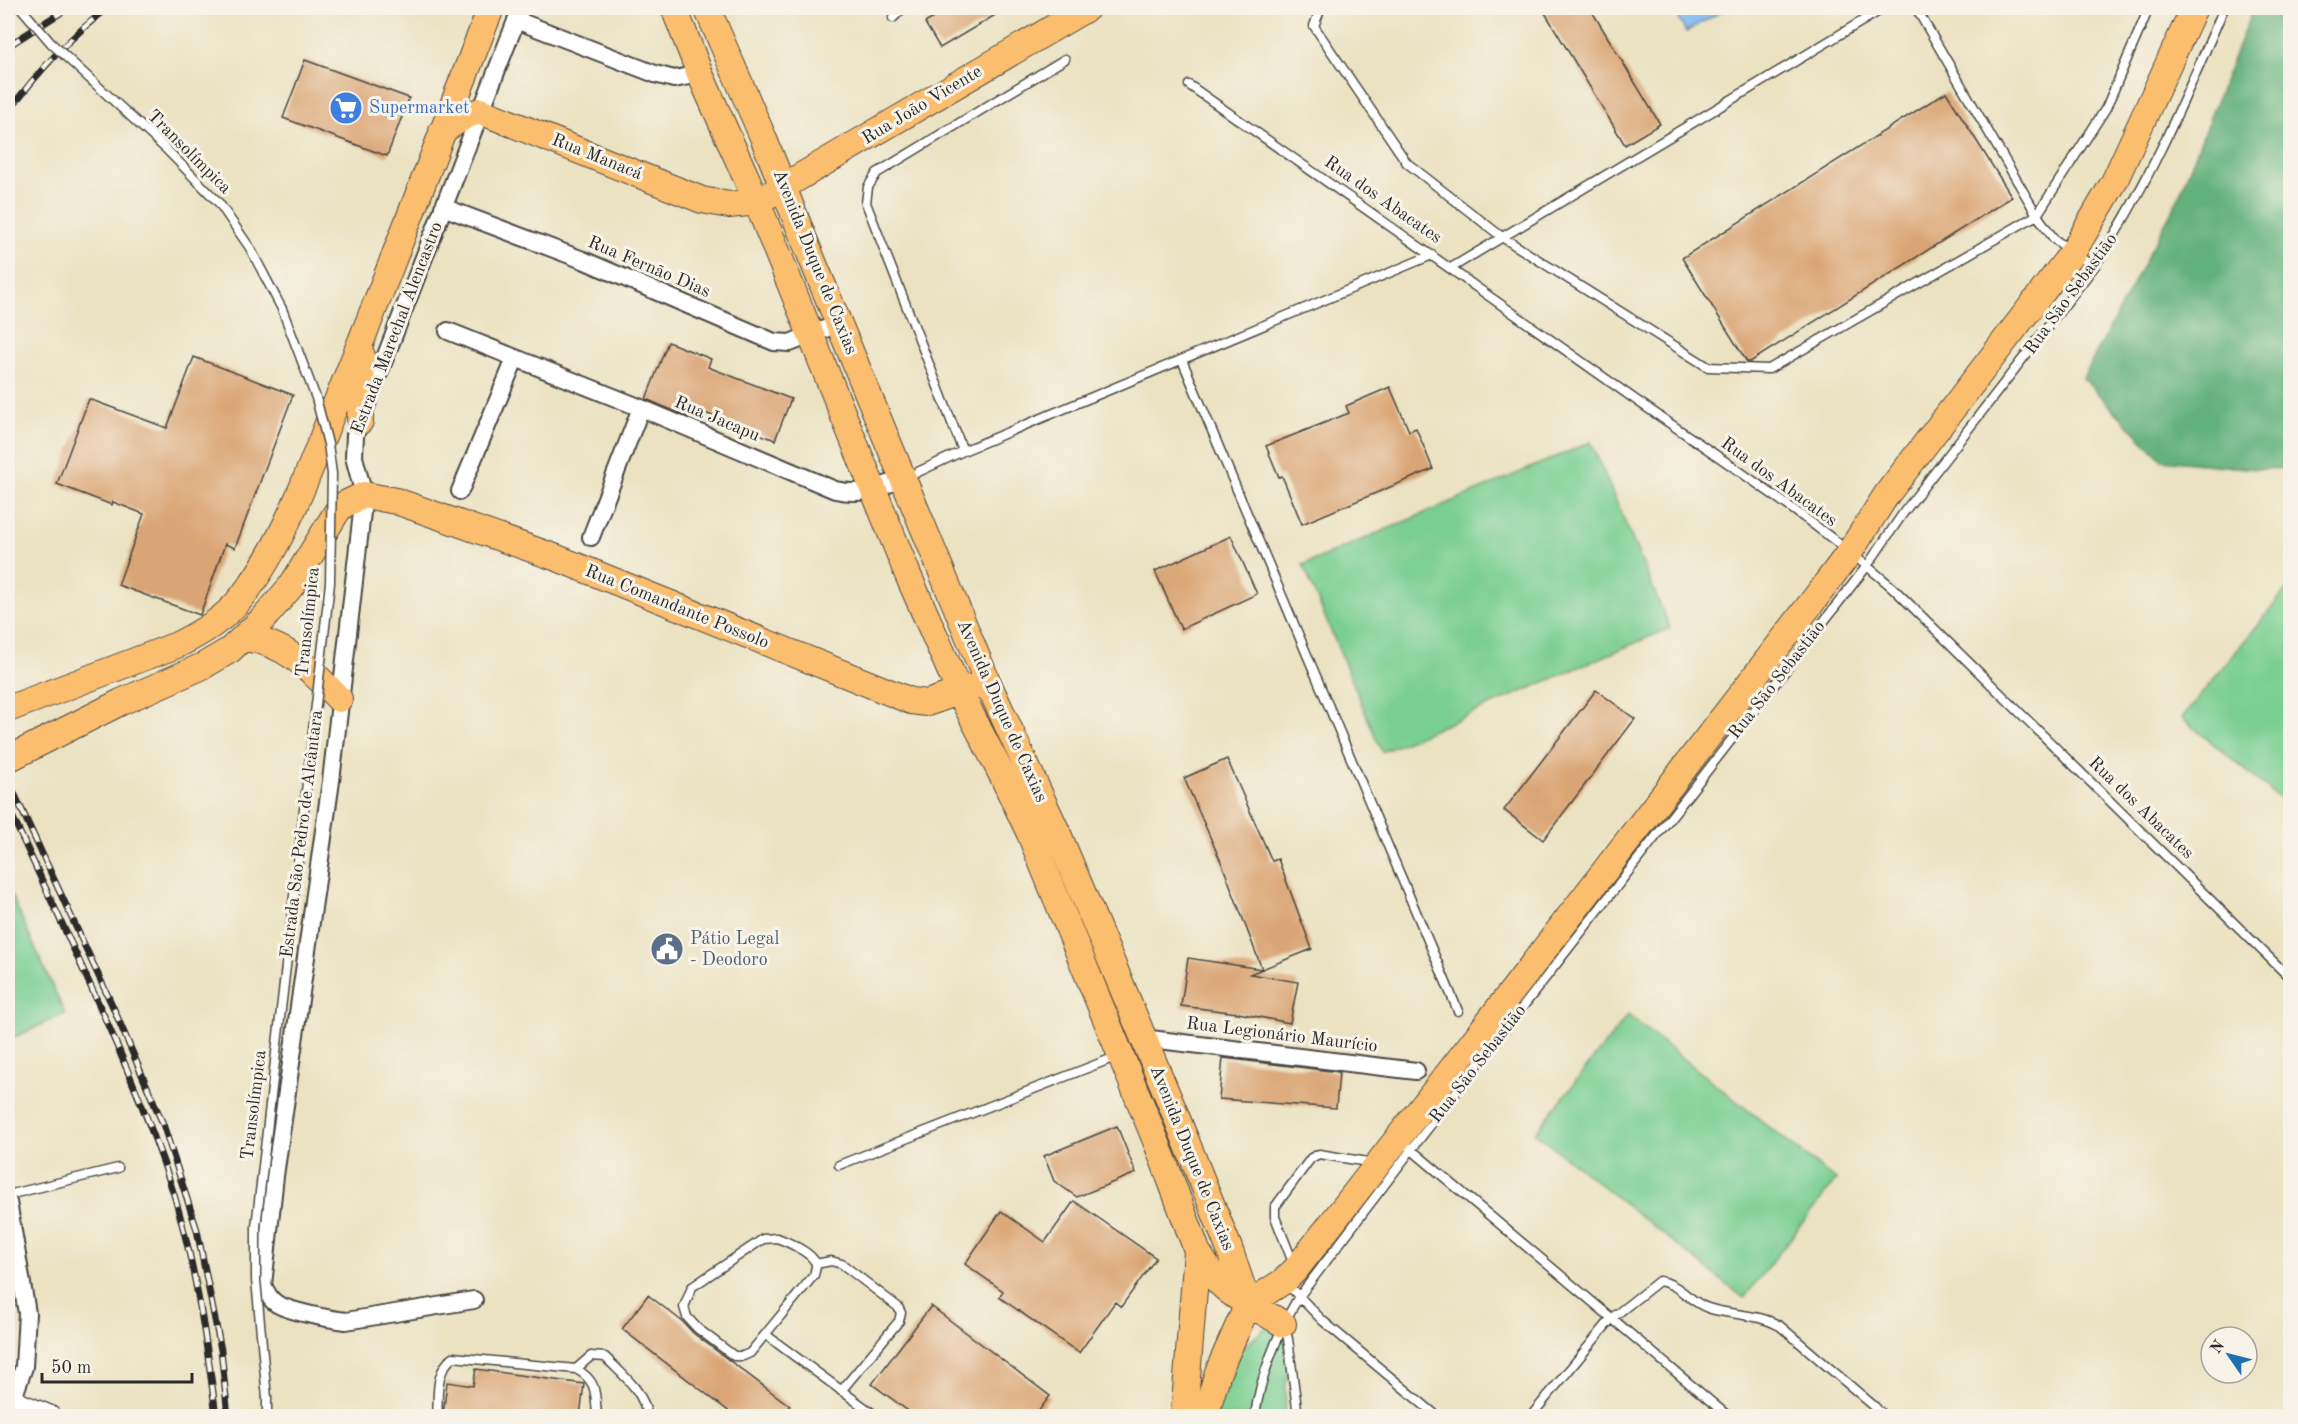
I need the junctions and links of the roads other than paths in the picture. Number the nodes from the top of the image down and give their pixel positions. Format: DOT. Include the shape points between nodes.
graph roads {
  1 [pos="21,8"];
  2 [pos="491,8"];
  3 [pos="674,8"];
  4 [pos="707,8"];
  5 [pos="903,8"];
  6 [pos="1087,8"];
  7 [pos="1323,8"];
  8 [pos="1884,8"];
  9 [pos="1916,8"];
  10 [pos="2149,8"];
  11 [pos="2194,8"];
  12 [pos="2224,8"];
  13 [pos="518,14"];
  14 [pos="892,18"];
  15 [pos="1065,59"];
  16 [pos="700,74"];
  17 [pos="1188,85"];
  18 [pos="480,111"];
  19 [pos="442,131"];
  20 [pos="784,187"];
  21 [pos="757,202"];
  22 [pos="443,207"];
  23 [pos="2037,215"];
  24 [pos="1502,237"];
  25 [pos="2073,252"];
  26 [pos="1432,255"];
  27 [pos="2094,267"];
  28 [pos="1450,268"];
  29 [pos="840,323"];
  30 [pos="448,331"];
  31 [pos="811,336"];
  32 [pos="363,338"];
  33 [pos="515,359"];
  34 [pos="1182,360"];
  35 [pos="641,408"];
  36 [pos="360,421"];
  37 [pos="963,451"];
  38 [pos="904,478"];
  39 [pos="875,490"];
  40 [pos="460,491"];
  41 [pos="364,495"];
  42 [pos="591,537"];
  43 [pos="1858,559"];
  44 [pos="243,638"];
  45 [pos="987,681"];
  46 [pos="960,693"];
  47 [pos="339,699"];
  48 [pos="12,707"];
  49 [pos="8,759"];
  50 [pos="2290,978"];
  51 [pos="1458,1011"];
  52 [pos="1142,1038"];
  53 [pos="1121,1055"];
  54 [pos="1416,1071"];
  55 [pos="1405,1144"];
  56 [pos="1379,1163"];
  57 [pos="839,1165"];
  58 [pos="118,1168"];
  59 [pos="8,1195"];
  60 [pos="8,1202"];
  61 [pos="1197,1251"];
  62 [pos="13,1260"];
  63 [pos="816,1264"];
  64 [pos="1293,1283"];
  65 [pos="474,1300"];
  66 [pos="1248,1304"];
  67 [pos="1612,1318"];
  68 [pos="1283,1324"];
  69 [pos="766,1335"];
  70 [pos="576,1370"];
  71 [pos="841,1391"];
  72 [pos="10,1400"];
  73 [pos="1881,1412"];
  74 [pos="49,1416"];
  75 [pos="267,1416"];
  76 [pos="437,1416"];
  77 [pos="597,1416"];
  78 [pos="647,1416"];
  79 [pos="876,1416"];
  80 [pos="1184,1416"];
  81 [pos="1205,1416"];
  82 [pos="1255,1416"];
  83 [pos="1298,1416"];
  84 [pos="1437,1416"];
  85 [pos="1531,1416"];
  86 [pos="1728,1416"];
  1 -- 75 [label="lane, Transolímpica, bridge" via="51,43 219,203 250,248 282,309 316,398 328,444 332,474 330,583 256,1227 256,1288"];
  2 -- 19 [label="main road, Estrada Marechal Alencastro"];
  3 -- 16 [label="main road, Avenida Duque de Caxias"];
  4 -- 20 [label="main road, Avenida Duque de Caxias"];
  5 -- 14 [label="lane"];
  6 -- 20 [label="main road, Rua João Vicente"];
  7 -- 24 [label="lane" via="1314,26 1407,163"];
  8 -- 24 [label="lane"];
  9 -- 23 [label="lane"];
  10 -- 23 [label="lane" via="2106,108"];
  11 -- 25 [label="main road, Rua São Sebastião" via="2114,182"];
  12 -- 27 [label="lane, Rua São Sebastião" via="2154,163"];
  13 -- 16 [label="street" via="666,77 683,79"];
  13 -- 18 [label="street, Estrada Marechal Alencastro"];
  15 -- 37 [label="lane" via="877,173 868,187 866,203"];
  16 -- 21 [label="main road, Avenida Duque de Caxias"];
  17 -- 26 [label="lane, Rua dos Abacates"];
  18 -- 19 [label="main road"];
  18 -- 21 [label="main road, Rua Manacá" via="702,200 729,205"];
  18 -- 22 [label="street, Estrada Marechal Alencastro"];
  19 -- 32 [label="main road, Estrada Marechal Alencastro"];
  20 -- 21 [label="main road, Rua João Vicente"];
  20 -- 29 [label="main road, Avenida Duque de Caxias"];
  21 -- 31 [label="main road, Avenida Duque de Caxias"];
  22 -- 31 [label="street, Rua Fernão Dias" via="583,260 774,342 790,343"];
  22 -- 36 [label="street, Estrada Marechal Alencastro"];
  23 -- 24 [label="lane" via="1769,369 1708,367"];
  23 -- 25 [label="lane" via="2054,239"];
  24 -- 28 [label="lane"];
  25 -- 27 [label="lane"];
  25 -- 43 [label="main road, Rua São Sebastião" via="1887,494"];
  26 -- 28 [label="lane, Rua dos Abacates"];
  26 -- 34 [label="lane"];
  27 -- 43 [label="lane, Rua São Sebastião" via="1904,512"];
  28 -- 43 [label="lane, Rua dos Abacates"];
  29 -- 31 [label="street, Rua Fernão Dias"];
  29 -- 38 [label="main road, Avenida Duque de Caxias"];
  30 -- 33 [label="street, Rua Jacapu"];
  31 -- 39 [label="main road, Avenida Duque de Caxias"];
  32 -- 36 [label="main road"];
  32 -- 48 [label="main road, Estrada Marechal Alencastro" via="297,499 268,555 234,607 202,632 177,645"];
  33 -- 35 [label="street, Rua Jacapu"];
  33 -- 40 [label="street"];
  34 -- 37 [label="lane"];
  34 -- 51 [label="lane"];
  35 -- 39 [label="street, Rua Jacapu" via="835,490 853,494"];
  35 -- 42 [label="street"];
  36 -- 41 [label="street, Estrada Marechal Alencastro" via="354,457"];
  37 -- 38 [label="lane"];
  38 -- 39 [label="street, Rua Jacapu"];
  38 -- 45 [label="main road, Avenida Duque de Caxias"];
  39 -- 46 [label="main road, Avenida Duque de Caxias"];
  41 -- 44 [label="main road" via="338,510 292,585"];
  41 -- 46 [label="main road, Rua Comandante Possolo" via="388,499 557,558 911,701 927,703"];
  41 -- 47 [label="street, Estrada São Pedro de Alcântara"];
  43 -- 50 [label="lane, Rua dos Abacates" via="1901,596"];
  43 -- 55 [label="main road, Rua São Sebastião"];
  44 -- 47 [label="main road" via="261,640 287,651"];
  44 -- 49 [label="main road" via="203,666"];
  45 -- 46 [label="main road, Rua Comandante Possolo"];
  45 -- 52 [label="main road, Avenida Duque de Caxias" via="1058,834"];
  46 -- 53 [label="main road, Avenida Duque de Caxias" via="1030,834"];
  47 -- 65 [label="street, Estrada São Pedro de Alcântara" via="263,1285 277,1304 346,1321"];
  52 -- 54 [label="street, Rua Legionário Maurício"];
  52 -- 66 [label="main road, Avenida Duque de Caxias" via="1229,1248"];
  53 -- 57 [label="lane"];
  53 -- 61 [label="main road, Avenida Duque de Caxias"];
  55 -- 56 [label="main road, Rua São Sebastião"];
  55 -- 64 [label="lane, Rua São Sebastião"];
  55 -- 67 [label="lane"];
  56 -- 64 [label="main road, Rua São Sebastião"];
  56 -- 64 [label="lane" via="1319,1154 1311,1158 1275,1207"];
  58 -- 59 [label="lane"];
  60 -- 62 [label="street"];
  61 -- 66 [label="main road" via="1216,1279"];
  61 -- 80 [label="main road, Avenida Duque de Caxias"];
  62 -- 72 [label="street" via="27,1313 24,1367"];
  63 -- 69 [label="lane" via="814,1275"];
  63 -- 69 [label="lane" via="812,1257 785,1241 763,1239 692,1287 684,1307 687,1317 734,1356 750,1353"];
  63 -- 71 [label="lane" via="842,1264 901,1313 899,1321"];
  64 -- 66 [label="main road, Rua São Sebastião"];
  64 -- 68 [label="lane, Rua São Sebastião"];
  64 -- 84 [label="lane" via="1323,1321"];
  66 -- 68 [label="main road"];
  66 -- 81 [label="main road" via="1218,1372"];
  67 -- 73 [label="lane" via="1653,1284 1667,1282 1706,1308 1766,1318 1780,1326"];
  67 -- 85 [label="lane"];
  67 -- 86 [label="lane"];
  68 -- 82 [label="lane, Rua São Sebastião" via="1257,1399"];
  68 -- 83 [label="lane"];
  69 -- 71 [label="lane"];
  70 -- 76 [label="lane" via="453,1357 440,1373"];
  70 -- 77 [label="lane" via="587,1375 594,1385"];
  70 -- 78 [label="lane" via="591,1356 605,1358 635,1387 646,1404"];
  71 -- 79 [label="lane"];
  72 -- 74 [label="street"];
}
